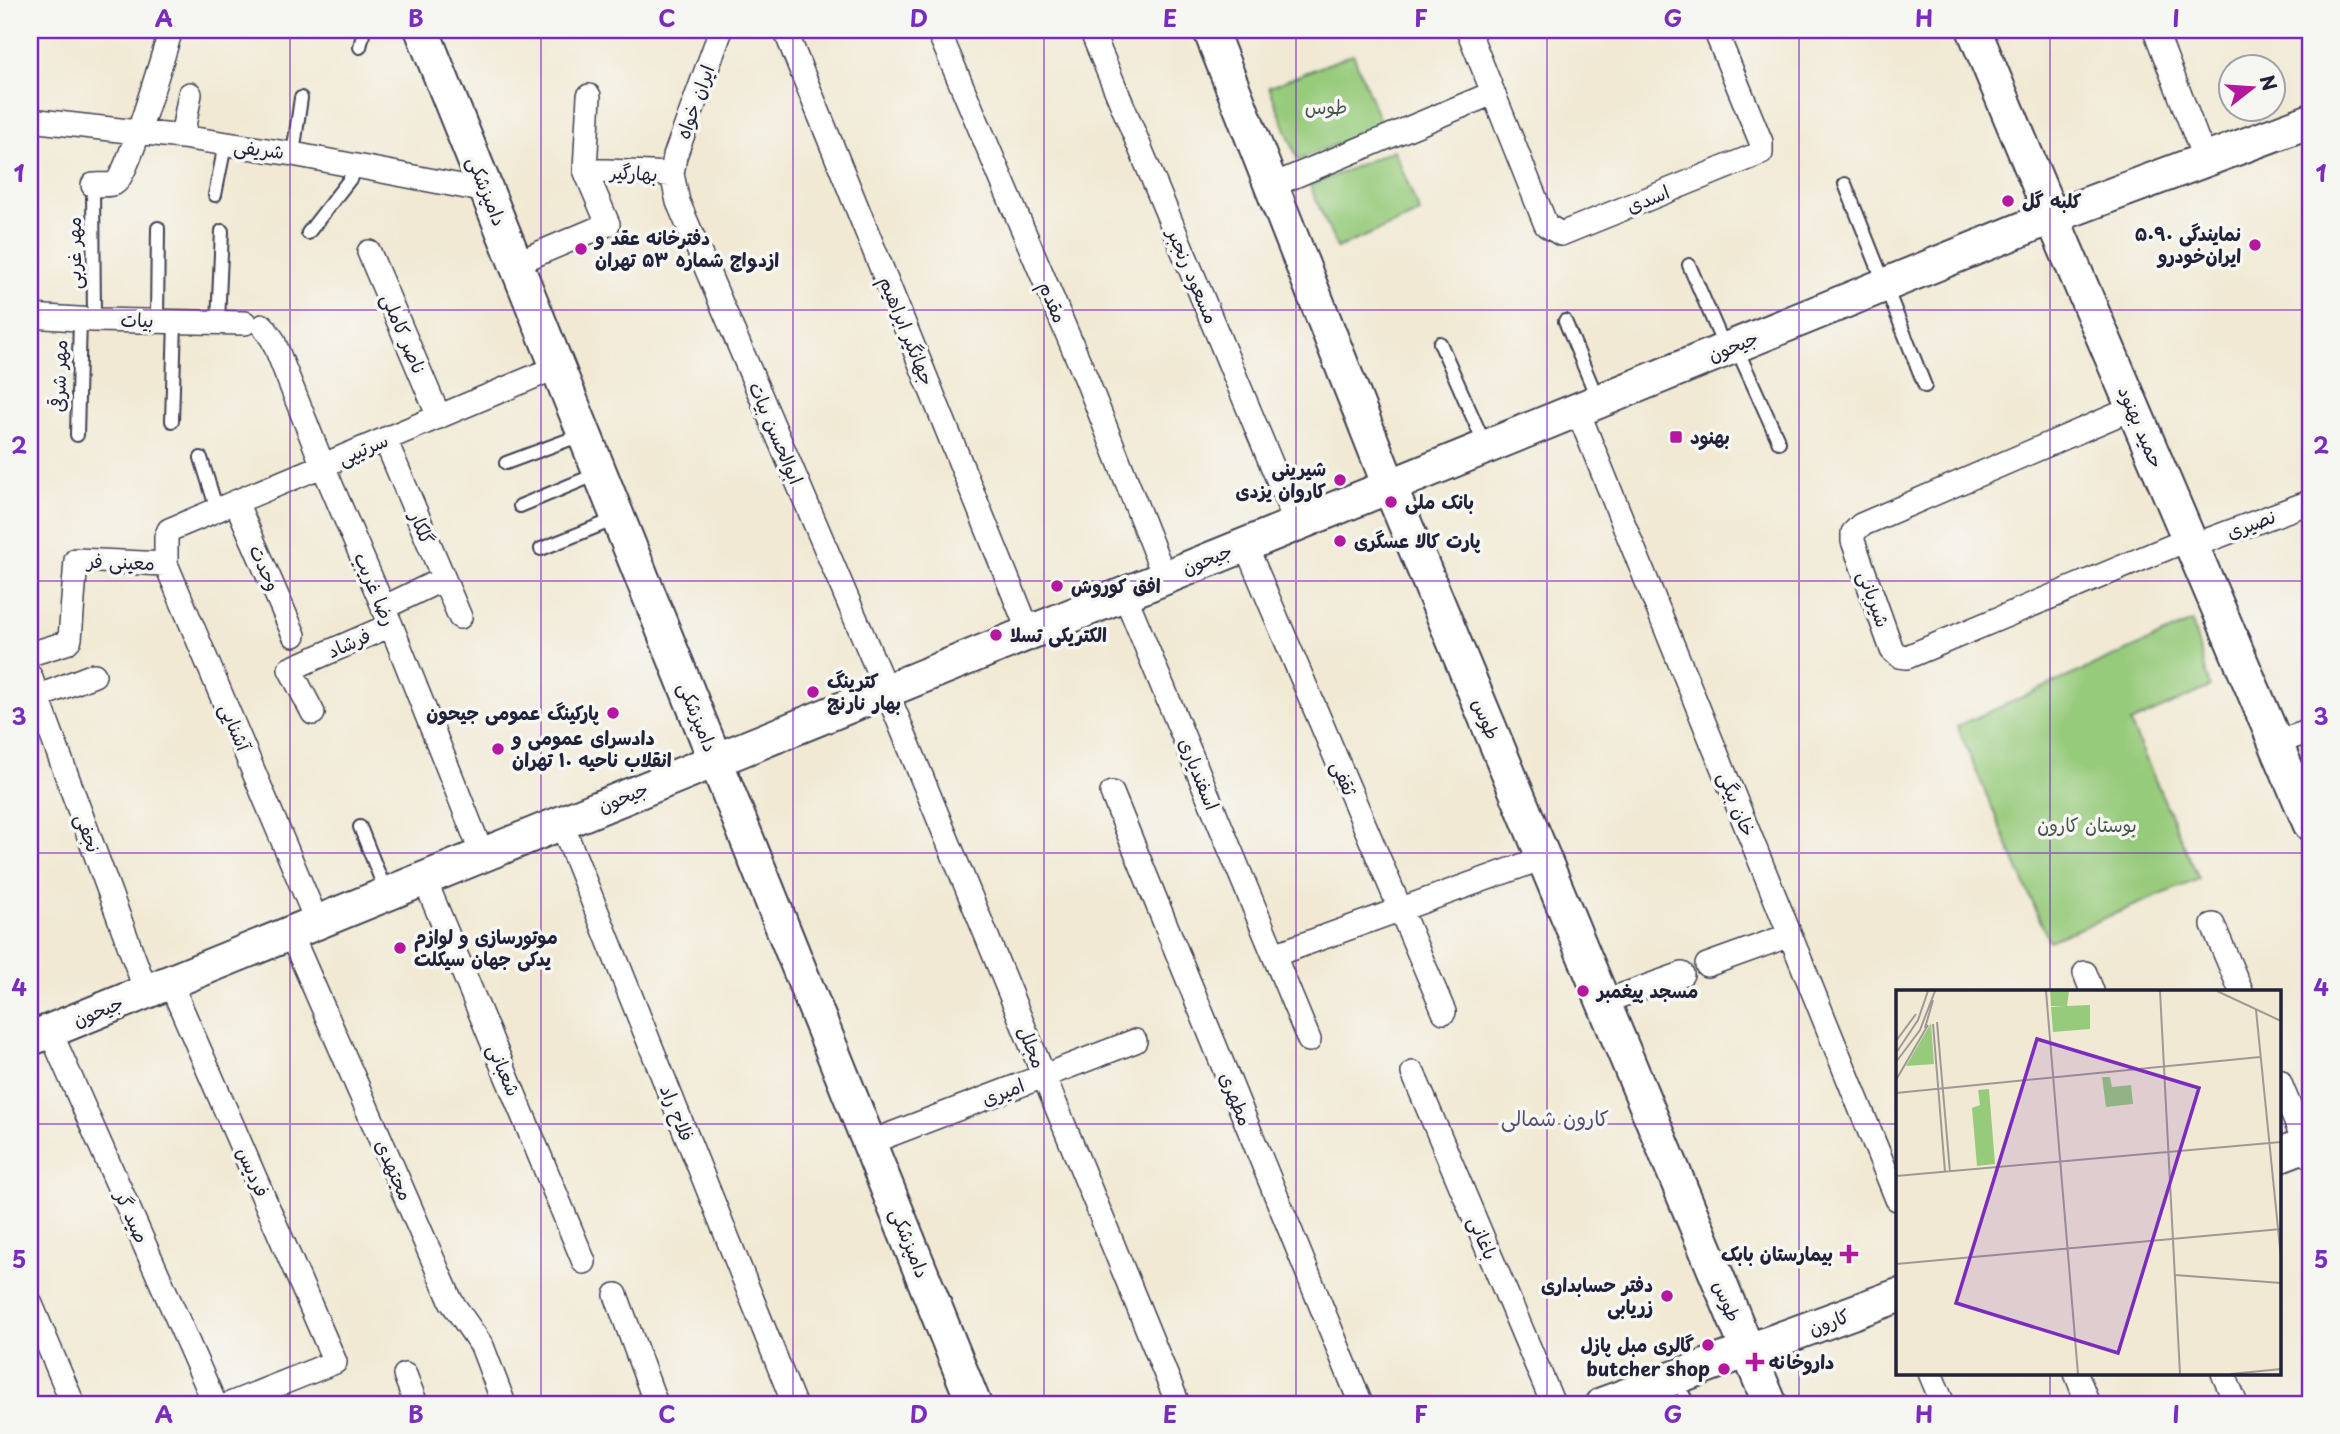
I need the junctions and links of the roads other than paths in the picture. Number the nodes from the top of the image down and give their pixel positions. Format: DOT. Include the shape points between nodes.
graph roads {
  1 [pos="171,30"];
  2 [pos="365,30"];
  3 [pos="422,30"];
  4 [pos="721,30"];
  5 [pos="785,30"];
  6 [pos="938,30"];
  7 [pos="1091,30"];
  8 [pos="1210,30"];
  9 [pos="1468,30"];
  10 [pos="1715,30"];
  11 [pos="1974,30"];
  12 [pos="2155,30"];
  13 [pos="360,47"];
  14 [pos="1493,93"];
  15 [pos="190,94"];
  16 [pos="589,96"];
  17 [pos="300,98"];
  18 [pos="30,120"];
  19 [pos="2310,121"];
  20 [pos="139,132"];
  21 [pos="182,137"];
  22 [pos="225,145"];
  23 [pos="293,154"];
  24 [pos="2205,160"];
  25 [pos="360,166"];
  26 [pos="585,170"];
  27 [pos="672,174"];
  28 [pos="1845,184"];
  29 [pos="93,185"];
  30 [pos="1271,186"];
  31 [pos="487,191"];
  32 [pos="215,195"];
  33 [pos="2052,217"];
  34 [pos="158,228"];
  35 [pos="222,231"];
  36 [pos="308,233"];
  37 [pos="369,252"];
  38 [pos="516,263"];
  39 [pos="1689,265"];
  40 [pos="1885,285"];
  41 [pos="30,316"];
  42 [pos="87,319"];
  43 [pos="166,321"];
  44 [pos="1565,321"];
  45 [pos="218,322"];
  46 [pos="254,324"];
  47 [pos="1440,342"];
  48 [pos="1730,347"];
  49 [pos="557,367"];
  50 [pos="1925,386"];
  51 [pos="1588,405"];
  52 [pos="2133,408"];
  53 [pos="439,417"];
  54 [pos="172,421"];
  55 [pos="584,434"];
  56 [pos="77,435"];
  57 [pos="385,439"];
  58 [pos="1779,442"];
  59 [pos="1485,446"];
  60 [pos="201,457"];
  61 [pos="506,463"];
  62 [pos="323,466"];
  63 [pos="600,472"];
  64 [pos="1389,485"];
  65 [pos="2310,502"];
  66 [pos="227,506"];
  67 [pos="520,506"];
  68 [pos="618,518"];
  69 [pos="1296,523"];
  70 [pos="169,530"];
  71 [pos="2190,542"];
  72 [pos="1245,544"];
  73 [pos="541,549"];
  74 [pos="166,564"];
  75 [pos="1164,576"];
  76 [pos="443,579"];
  77 [pos="1124,593"];
  78 [pos="387,617"];
  79 [pos="460,617"];
  80 [pos="1029,632"];
  81 [pos="294,635"];
  82 [pos="30,654"];
  83 [pos="94,675"];
  84 [pos="34,686"];
  85 [pos="886,690"];
  86 [pos="313,713"];
  87 [pos="2310,730"];
  88 [pos="2276,743"];
  89 [pos="716,759"];
  90 [pos="1112,793"];
  91 [pos="561,822"];
  92 [pos="2310,824"];
  93 [pos="360,827"];
  94 [pos="482,854"];
  95 [pos="1543,858"];
  96 [pos="424,878"];
  97 [pos="387,893"];
  98 [pos="1400,910"];
  99 [pos="2213,925"];
  100 [pos="304,927"];
  101 [pos="1790,935"];
  102 [pos="1274,955"];
  103 [pos="1707,964"];
  104 [pos="1682,974"];
  105 [pos="158,986"];
  106 [pos="2241,990"];
  107 [pos="1603,1002"];
  108 [pos="1444,1012"];
  109 [pos="40,1035"];
  110 [pos="1309,1040"];
  111 [pos="1135,1041"];
  112 [pos="1413,1073"];
  113 [pos="1044,1076"];
  114 [pos="2280,1084"];
  115 [pos="871,1142"];
  116 [pos="2301,1150"];
  117 [pos="1896,1197"];
  118 [pos="584,1262"];
  119 [pos="616,1295"];
  120 [pos="1896,1296"];
  121 [pos="30,1302"];
  122 [pos="1748,1352"];
  123 [pos="1930,1374"];
  124 [pos="2076,1374"];
  125 [pos="2223,1374"];
  126 [pos="405,1375"];
  127 [pos="269,1397"];
  128 [pos="73,1404"];
  129 [pos="215,1404"];
  130 [pos="230,1404"];
  131 [pos="416,1404"];
  132 [pos="504,1404"];
  133 [pos="656,1404"];
  134 [pos="794,1404"];
  135 [pos="974,1404"];
  136 [pos="1178,1404"];
  137 [pos="1361,1404"];
  138 [pos="1553,1404"];
  139 [pos="1603,1404"];
  140 [pos="1770,1404"];
  141 [pos="1943,1404"];
  142 [pos="2088,1404"];
  143 [pos="2236,1404"];
  1 -- 20 [label="street"];
  2 -- 13 [label="lane"];
  3 -- 31 [label="main road, دامپزشکی"];
  4 -- 27 [label="street, ایران خواه"];
  5 -- 80 [label="street, جهانگیر ابراهیم"];
  6 -- 75 [label="street, مقدم" via="1086,378"];
  7 -- 69 [label="street, مسعود رنجبر"];
  8 -- 30 [label="main road, طوس"];
  9 -- 14 [label="street, اسدی"];
  10 -- 14 [label="street, اسدی" via="1761,142 1761,153 1561,234 1546,225"];
  11 -- 33 [label="main road, حمید بهنود"];
  12 -- 24 [label="street"];
  14 -- 30 [label="street"];
  15 -- 21 [label="street"];
  16 -- 26 [label="street"];
  17 -- 23 [label="lane"];
  18 -- 20 [label="street, شریفی"];
  19 -- 24 [label="main road, جیحون"];
  20 -- 21 [label="street, شریفی"];
  20 -- 29 [label="street" via="117,183"];
  21 -- 22 [label="street, شریفی"];
  22 -- 23 [label="street, شریفی"];
  22 -- 32 [label="lane"];
  23 -- 25 [label="street, شریفی"];
  24 -- 33 [label="main road, جیحون"];
  25 -- 31 [label="street, شریفی"];
  25 -- 36 [label="lane"];
  26 -- 27 [label="street, بهارگیر"];
  26 -- 38 [label="street, بهارگیر" via="608,224"];
  27 -- 85 [label="street, ابوالحسن بیات" via="678,202"];
  28 -- 40 [label="lane"];
  29 -- 42 [label="lane, مهر غربی"];
  30 -- 64 [label="main road, طوس"];
  31 -- 38 [label="main road, دامپزشکی"];
  33 -- 40 [label="main road, جیحون"];
  33 -- 52 [label="main road, حمید بهنود"];
  34 -- 43 [label="lane"];
  35 -- 45 [label="lane"];
  37 -- 53 [label="street, ناصر کاملی"];
  38 -- 49 [label="main road, دامپزشکی"];
  39 -- 48 [label="lane"];
  40 -- 48 [label="main road, جیحون"];
  40 -- 50 [label="lane"];
  41 -- 42 [label="street, بیات"];
  42 -- 43 [label="street, بیات"];
  42 -- 56 [label="lane, مهر شرقی"];
  43 -- 45 [label="street, بیات"];
  43 -- 54 [label="lane"];
  44 -- 51 [label="lane"];
  45 -- 46 [label="street, بیات"];
  46 -- 62 [label="street, رضا غریب" via="273,340"];
  47 -- 59 [label="lane"];
  48 -- 51 [label="main road, جیحون"];
  48 -- 58 [label="lane"];
  49 -- 53 [label="street, سرتیپی"];
  49 -- 55 [label="main road, دامپزشکی"];
  51 -- 59 [label="main road, جیحون"];
  51 -- 101 [label="street, خان بیگی"];
  52 -- 71 [label="main road, حمید بهنود"];
  52 -- 71 [label="street, شیربانی" via="1861,525 1853,533 1892,650 1907,657"];
  53 -- 57 [label="street, سرتیپی"];
  55 -- 61 [label="lane"];
  55 -- 63 [label="main road, دامپزشکی"];
  57 -- 62 [label="street, سرتیپی"];
  57 -- 76 [label="street, گلکار"];
  59 -- 64 [label="main road, جیحون"];
  60 -- 66 [label="lane"];
  62 -- 66 [label="street, سرتیپی"];
  62 -- 78 [label="street, رضا غریب"];
  63 -- 67 [label="lane"];
  63 -- 68 [label="main road, دامپزشکی"];
  64 -- 69 [label="main road, جیحون"];
  64 -- 95 [label="main road, طوس"];
  65 -- 71 [label="street, نصیری"];
  66 -- 70 [label="street, سرتیپی"];
  66 -- 81 [label="street, وحدت"];
  68 -- 73 [label="lane"];
  68 -- 89 [label="main road, دامپزشکی"];
  69 -- 72 [label="main road, جیحون"];
  70 -- 74 [label="street, آشنایی"];
  71 -- 88 [label="main road, حمید بهنود"];
  72 -- 75 [label="main road, جیحون"];
  72 -- 98 [label="street, ثقفی"];
  74 -- 82 [label="street, معینی فر" via="76,560 70,639"];
  74 -- 100 [label="street, آشنایی"];
  75 -- 77 [label="main road, جیحون"];
  76 -- 78 [label="street, فرشاد"];
  76 -- 79 [label="street, گلکار"];
  77 -- 80 [label="main road, جیحون"];
  77 -- 102 [label="street, اسفندیاری"];
  78 -- 86 [label="street, فرشاد" via="290,669"];
  78 -- 94 [label="street, رضا غریب"];
  80 -- 85 [label="main road, جیحون"];
  83 -- 84 [label="street"];
  84 -- 105 [label="street, نجفی"];
  85 -- 89 [label="main road, جیحون"];
  85 -- 113 [label="street, مجلل"];
  87 -- 88 [label="street"];
  88 -- 92 [label="main road, حمید بهنود"];
  89 -- 91 [label="main road, جیحون"];
  89 -- 115 [label="main road, دامپزشکی"];
  90 -- 137 [label="street, مطهری"];
  91 -- 94 [label="main road, جیحون"];
  91 -- 134 [label="street, فلاح راد"];
  93 -- 97 [label="lane"];
  94 -- 96 [label="main road, جیحون"];
  95 -- 98 [label="street"];
  95 -- 107 [label="main road, طوس"];
  96 -- 97 [label="main road, جیحون"];
  96 -- 118 [label="street, شعبانی"];
  97 -- 100 [label="main road, جیحون"];
  98 -- 102 [label="street"];
  98 -- 108 [label="street, ثقفی"];
  99 -- 106 [label="street"];
  100 -- 105 [label="main road, جیحون"];
  100 -- 132 [label="street, مجتهدی" via="451,1301 482,1346"];
  101 -- 103 [label="street"];
  101 -- 117 [label="street, خان بیگی"];
  102 -- 110 [label="street, اسفندیاری"];
  104 -- 107 [label="street"];
  105 -- 109 [label="main road, جیحون"];
  105 -- 127 [label="street, فردیس" via="335,1362"];
  107 -- 122 [label="main road, طوس"];
  109 -- 129 [label="street, صید گر"];
  111 -- 113 [label="street, امیری"];
  112 -- 138 [label="street, باغانی"];
  113 -- 115 [label="street, امیری"];
  113 -- 136 [label="street, مجلل"];
  114 -- 116 [label="street"];
  115 -- 135 [label="main road, دامپزشکی"];
  119 -- 133 [label="street"];
  120 -- 122 [label="main road, کارون"];
  121 -- 128 [label="street"];
  122 -- 139 [label="main road, کارون"];
  122 -- 140 [label="main road, طوس"];
  123 -- 141 [label="street"];
  124 -- 142 [label="street"];
  125 -- 143 [label="street"];
  126 -- 131 [label="street"];
  127 -- 130 [label="street"];
}
